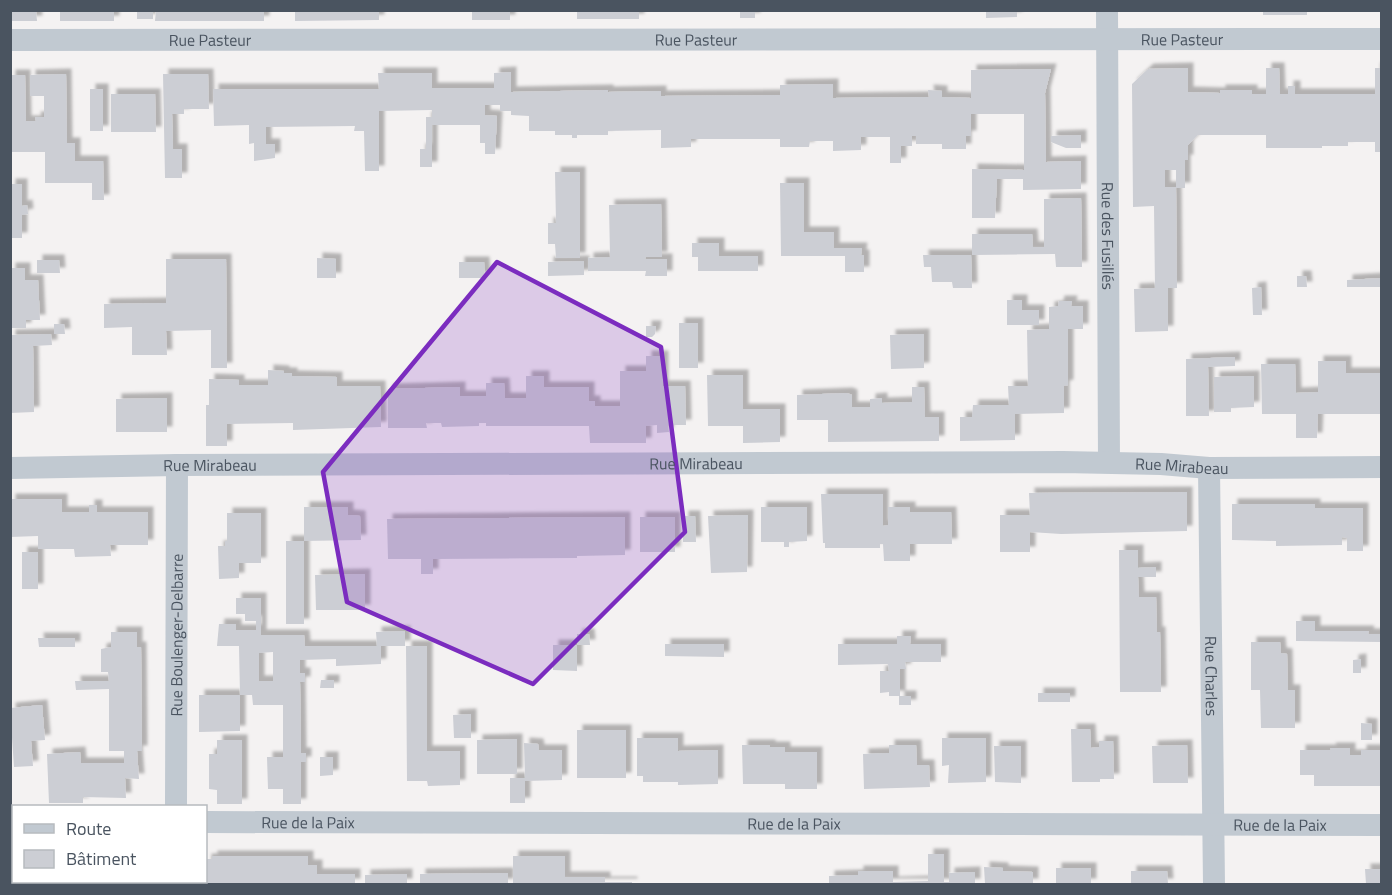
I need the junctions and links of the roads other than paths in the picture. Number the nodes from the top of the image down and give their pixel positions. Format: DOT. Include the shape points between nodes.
graph roads {
  1 [pos="1107,10"];
  2 [pos="1382,39"];
  3 [pos="10,40"];
  4 [pos="1107,40"];
  5 [pos="1109,462"];
  6 [pos="177,465"];
  7 [pos="1382,467"];
  8 [pos="10,468"];
  9 [pos="1209,468"];
  10 [pos="176,805"];
  11 [pos="207,822"];
  12 [pos="1382,825"];
  13 [pos="1213,826"];
  14 [pos="1214,885"];
  1 -- 4 [label="street, Rue des Fusillés"];
  2 -- 4 [label="street, Rue Pasteur"];
  3 -- 4 [label="street, Rue Pasteur"];
  4 -- 5 [label="street, Rue des Fusillés"];
  5 -- 6 [label="street, Rue Mirabeau"];
  5 -- 9 [label="street, Rue Mirabeau"];
  6 -- 8 [label="street, Rue Mirabeau"];
  6 -- 10 [label="street, Rue Boulenger-Delbarre"];
  7 -- 9 [label="street, Rue Mirabeau"];
  9 -- 13 [label="street, Rue Charles"];
  11 -- 13 [label="street, Rue de la Paix"];
  12 -- 13 [label="street, Rue de la Paix"];
  13 -- 14 [label="street, Rue Charles"];
}
